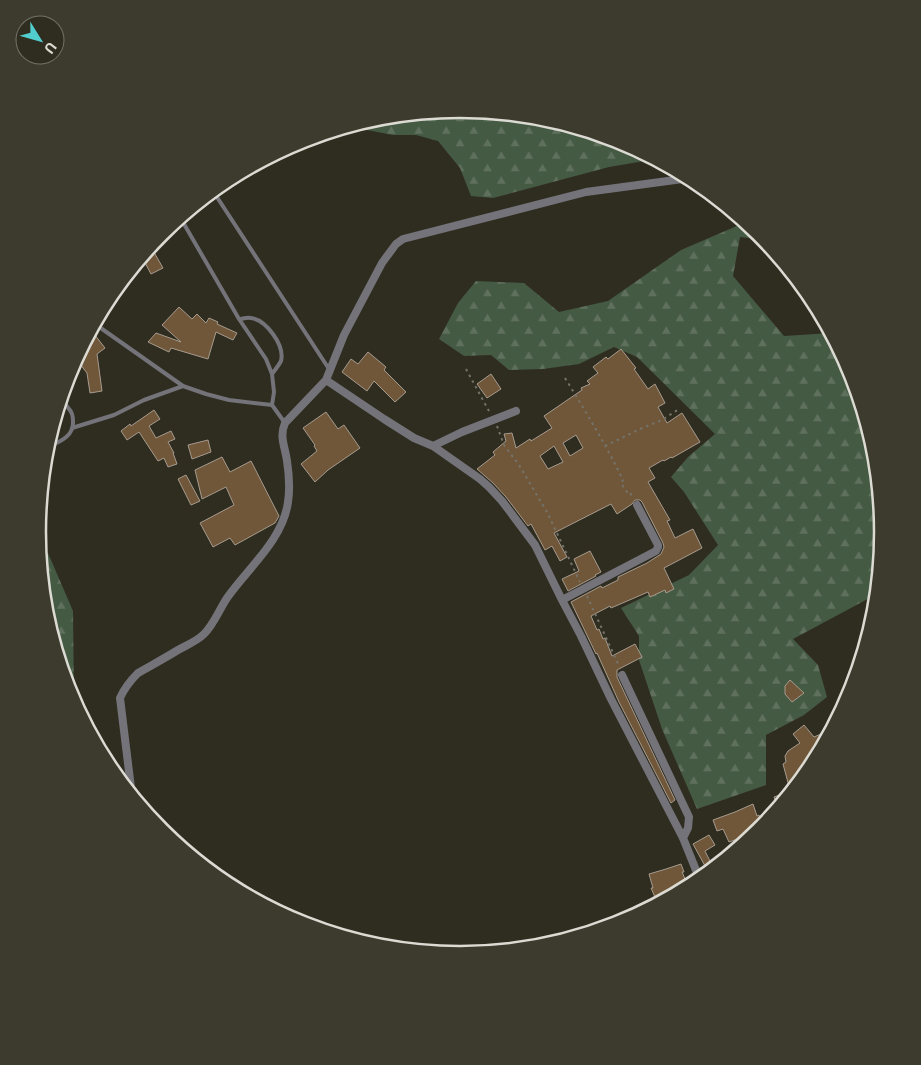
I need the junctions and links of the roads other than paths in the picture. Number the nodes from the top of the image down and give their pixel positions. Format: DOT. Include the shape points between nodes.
graph roads {
  1 [pos="677,180"];
  2 [pos="218,197"];
  3 [pos="184,224"];
  4 [pos="239,320"];
  5 [pos="100,328"];
  6 [pos="330,370"];
  7 [pos="272,374"];
  8 [pos="326,380"];
  9 [pos="183,386"];
  10 [pos="66,406"];
  11 [pos="272,406"];
  12 [pos="516,411"];
  13 [pos="285,423"];
  14 [pos="72,428"];
  15 [pos="56,443"];
  16 [pos="433,446"];
  17 [pos="637,504"];
  18 [pos="562,600"];
  19 [pos="622,675"];
  20 [pos="130,783"];
  21 [pos="683,838"];
  22 [pos="697,873"];
  1 -- 6 [label="street" via="586,192 403,239 382,264 344,335"];
  2 -- 6 [label="lane"];
  3 -- 4 [label="lane"];
  4 -- 7 [label="lane" via="266,359"];
  4 -- 7 [label="lane" via="250,317 273,333 281,360"];
  5 -- 9 [label="lane"];
  6 -- 8 [label="street"];
  7 -- 11 [label="lane"];
  8 -- 13 [label="street"];
  8 -- 16 [label="street" via="414,438"];
  9 -- 11 [label="lane" via="229,400"];
  9 -- 14 [label="lane" via="110,417"];
  10 -- 14 [label="lane" via="71,411"];
  11 -- 13 [label="lane"];
  12 -- 16 [label="street"];
  13 -- 20 [label="street" via="281,435 290,490 281,526 203,635 138,673 122,693"];
  14 -- 15 [label="lane" via="68,436"];
  16 -- 18 [label="street" via="480,479 502,501 535,545"];
  17 -- 18 [label="street" via="658,549"];
  18 -- 21 [label="street"];
  19 -- 21 [label="street" via="689,817"];
  21 -- 22 [label="street"];
}
